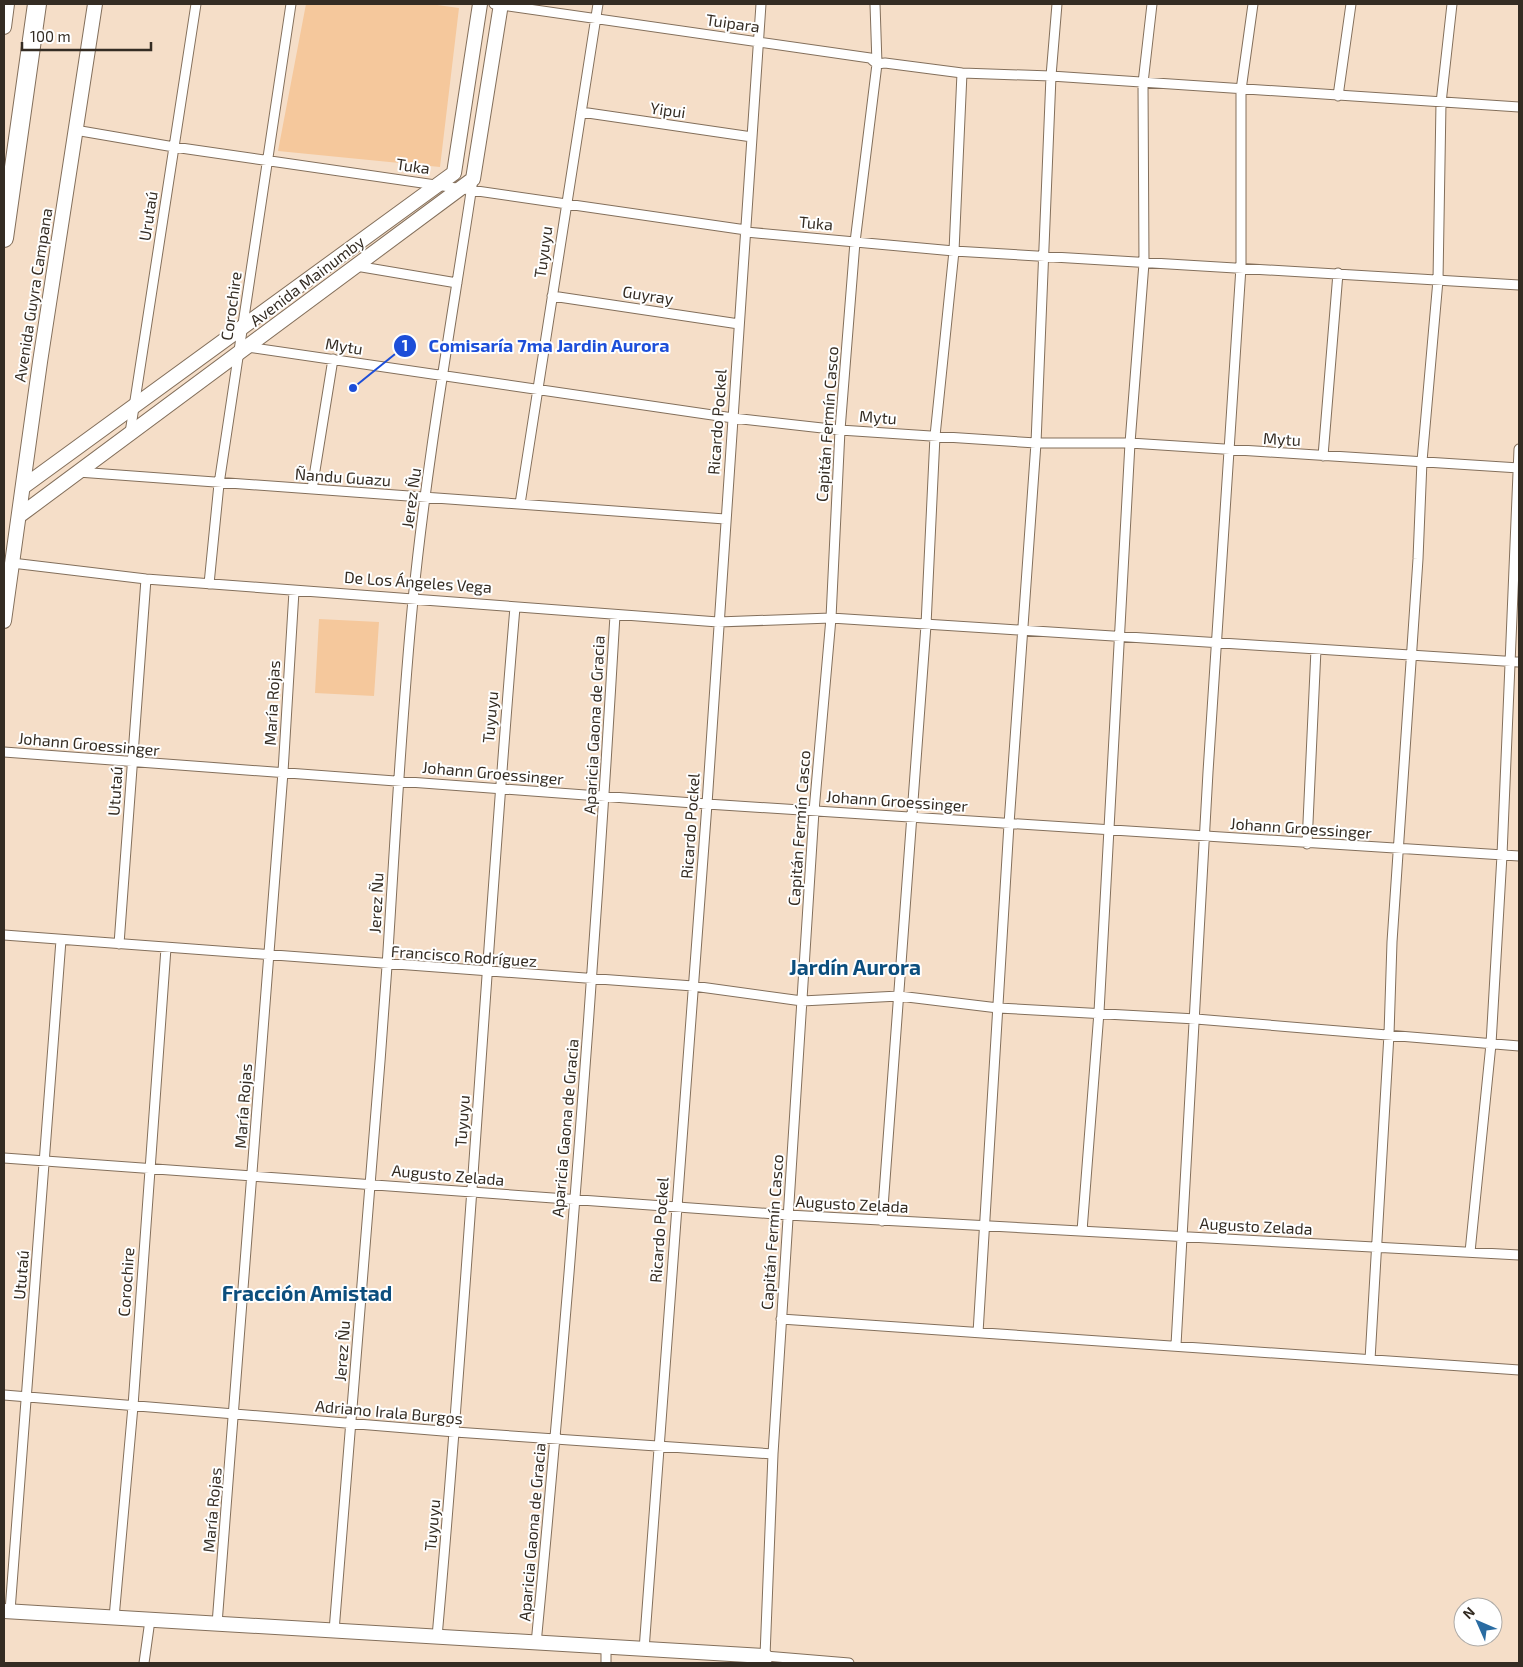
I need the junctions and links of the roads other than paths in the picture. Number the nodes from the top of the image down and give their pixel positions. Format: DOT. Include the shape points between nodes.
graph roads {
  1 [pos="7,4"];
  2 [pos="37,4"];
  3 [pos="95,4"];
  4 [pos="196,4"];
  5 [pos="291,4"];
  6 [pos="480,4"];
  7 [pos="498,4"];
  8 [pos="598,4"];
  9 [pos="761,4"];
  10 [pos="875,4"];
  11 [pos="1057,4"];
  12 [pos="1152,4"];
  13 [pos="1253,4"];
  14 [pos="1351,4"];
  15 [pos="1452,4"];
  16 [pos="596,18"];
  17 [pos="4,26"];
  18 [pos="759,42"];
  19 [pos="877,64"];
  20 [pos="962,73"];
  21 [pos="1051,76"];
  22 [pos="1143,83"];
  23 [pos="1241,90"];
  24 [pos="1338,96"];
  25 [pos="1441,103"];
  26 [pos="1519,107"];
  27 [pos="580,112"];
  28 [pos="75,130"];
  29 [pos="752,137"];
  30 [pos="174,147"];
  31 [pos="266,160"];
  32 [pos="438,185"];
  33 [pos="468,186"];
  34 [pos="566,205"];
  35 [pos="746,231"];
  36 [pos="4,238"];
  37 [pos="855,242"];
  38 [pos="954,251"];
  39 [pos="1044,255"];
  40 [pos="1144,263"];
  41 [pos="356,266"];
  42 [pos="1241,267"];
  43 [pos="1338,273"];
  44 [pos="1438,280"];
  45 [pos="458,283"];
  46 [pos="1519,285"];
  47 [pos="552,296"];
  48 [pos="739,324"];
  49 [pos="244,325"];
  50 [pos="242,349"];
  51 [pos="333,359"];
  52 [pos="444,376"];
  53 [pos="538,390"];
  54 [pos="134,406"];
  55 [pos="733,418"];
  56 [pos="840,430"];
  57 [pos="130,433"];
  58 [pos="935,436"];
  59 [pos="1036,443"];
  60 [pos="1130,444"];
  61 [pos="1519,449"];
  62 [pos="1228,451"];
  63 [pos="1323,456"];
  64 [pos="1422,461"];
  65 [pos="1519,468"];
  66 [pos="77,472"];
  67 [pos="219,484"];
  68 [pos="23,487"];
  69 [pos="312,489"];
  70 [pos="426,497"];
  71 [pos="520,504"];
  72 [pos="19,516"];
  73 [pos="725,519"];
  74 [pos="8,562"];
  75 [pos="146,580"];
  76 [pos="209,584"];
  77 [pos="294,591"];
  78 [pos="413,600"];
  79 [pos="515,607"];
  80 [pos="615,615"];
  81 [pos="831,618"];
  82 [pos="4,621"];
  83 [pos="718,622"];
  84 [pos="926,625"];
  85 [pos="1022,630"];
  86 [pos="1120,636"];
  87 [pos="1216,642"];
  88 [pos="1316,649"];
  89 [pos="1413,655"];
  90 [pos="1509,661"];
  91 [pos="1519,662"];
  92 [pos="4,752"];
  93 [pos="132,763"];
  94 [pos="283,772"];
  95 [pos="398,780"];
  96 [pos="499,788"];
  97 [pos="604,797"];
  98 [pos="706,804"];
  99 [pos="814,811"];
  100 [pos="911,818"];
  101 [pos="1009,824"];
  102 [pos="1109,830"];
  103 [pos="1206,837"];
  104 [pos="1306,844"];
  105 [pos="1399,850"];
  106 [pos="1502,855"];
  107 [pos="1519,856"];
  108 [pos="4,935"];
  109 [pos="61,940"];
  110 [pos="119,944"];
  111 [pos="166,948"];
  112 [pos="269,956"];
  113 [pos="387,965"];
  114 [pos="488,972"];
  115 [pos="592,980"];
  116 [pos="693,986"];
  117 [pos="898,996"];
  118 [pos="802,1001"];
  119 [pos="998,1008"];
  120 [pos="1099,1012"];
  121 [pos="1196,1019"];
  122 [pos="1389,1034"];
  123 [pos="1491,1044"];
  124 [pos="1519,1046"];
  125 [pos="4,1158"];
  126 [pos="45,1162"];
  127 [pos="149,1170"];
  128 [pos="253,1175"];
  129 [pos="370,1184"];
  130 [pos="472,1193"];
  131 [pos="574,1200"];
  132 [pos="676,1207"];
  133 [pos="788,1215"];
  134 [pos="882,1220"];
  135 [pos="985,1226"];
  136 [pos="1082,1232"];
  137 [pos="1181,1237"];
  138 [pos="1376,1248"];
  139 [pos="1470,1252"];
  140 [pos="1519,1255"];
  141 [pos="781,1319"];
  142 [pos="978,1333"];
  143 [pos="1176,1345"];
  144 [pos="1370,1360"];
  145 [pos="1519,1370"];
  146 [pos="4,1395"];
  147 [pos="26,1397"];
  148 [pos="133,1406"];
  149 [pos="234,1414"];
  150 [pos="352,1424"];
  151 [pos="455,1432"];
  152 [pos="556,1438"];
  153 [pos="660,1445"];
  154 [pos="772,1454"];
  155 [pos="7,1611"];
  156 [pos="114,1618"];
  157 [pos="150,1620"];
  158 [pos="217,1624"];
  159 [pos="334,1631"];
  160 [pos="437,1638"];
  161 [pos="536,1644"];
  162 [pos="606,1648"];
  163 [pos="644,1650"];
  164 [pos="765,1660"];
  165 [pos="144,1663"];
  166 [pos="606,1663"];
  167 [pos="849,1663"];
  1 -- 17 [label="street"];
  2 -- 36 [label="highway"];
  3 -- 28 [label="street, Avenida Guyra Campana"];
  4 -- 30 [label="street, Urutaú"];
  5 -- 31 [label="street, Corochire"];
  6 -- 32 [label="street, Avenida Mainumby" via="454,174"];
  7 -- 16 [label="street, Tuipara"];
  7 -- 33 [label="street"];
  8 -- 16 [label="street, Tuyuyu"];
  9 -- 18 [label="street, Ricardo Pockel"];
  10 -- 19 [label="street, Capitán Fermín Casco"];
  11 -- 21 [label="street"];
  12 -- 22 [label="street"];
  13 -- 23 [label="street"];
  14 -- 24 [label="street"];
  15 -- 25 [label="street"];
  16 -- 18 [label="street, Tuipara"];
  16 -- 27 [label="street, Tuyuyu"];
  18 -- 19 [label="street, Tuipara" via="870,58"];
  18 -- 29 [label="street, Ricardo Pockel"];
  19 -- 20 [label="street, Tuipara"];
  19 -- 37 [label="street, Capitán Fermín Casco"];
  20 -- 21 [label="street, Tuipara"];
  20 -- 38 [label="street"];
  21 -- 22 [label="street, Tuipara"];
  21 -- 39 [label="street"];
  22 -- 23 [label="street, Tuipara"];
  22 -- 40 [label="street"];
  23 -- 24 [label="street, Tuipara"];
  23 -- 42 [label="street"];
  24 -- 25 [label="street, Tuipara"];
  25 -- 26 [label="street, Tuipara"];
  25 -- 44 [label="street"];
  27 -- 29 [label="street, Yipui"];
  27 -- 34 [label="street, Tuyuyu"];
  28 -- 30 [label="street, Tuka"];
  28 -- 68 [label="street, Avenida Guyra Campana"];
  29 -- 35 [label="street, Ricardo Pockel"];
  30 -- 31 [label="street, Tuka"];
  30 -- 54 [label="street, Urutaú"];
  31 -- 32 [label="street, Tuka"];
  31 -- 49 [label="street, Corochire"];
  32 -- 33 [label="street, Tuka"];
  32 -- 49 [label="street, Avenida Mainumby"];
  33 -- 34 [label="street, Tuka"];
  33 -- 41 [label="street, Avenida Mainumby"];
  33 -- 45 [label="street, Jerez Ñu"];
  34 -- 35 [label="street, Tuka"];
  34 -- 47 [label="street, Tuyuyu"];
  35 -- 37 [label="street, Tuka"];
  35 -- 48 [label="street, Ricardo Pockel"];
  37 -- 38 [label="street, Tuka"];
  37 -- 56 [label="street, Capitán Fermín Casco"];
  38 -- 39 [label="street, Tuka"];
  38 -- 58 [label="street"];
  39 -- 40 [label="street, Tuka"];
  39 -- 59 [label="street"];
  40 -- 42 [label="street, Tuka"];
  40 -- 60 [label="street"];
  41 -- 45 [label="street"];
  41 -- 50 [label="street, Avenida Mainumby"];
  42 -- 43 [label="street, Tuka"];
  42 -- 62 [label="street"];
  43 -- 44 [label="street, Tuka"];
  43 -- 63 [label="street"];
  44 -- 46 [label="street, Tuka"];
  44 -- 64 [label="street"];
  45 -- 52 [label="street, Jerez Ñu"];
  47 -- 48 [label="street, Guyray"];
  47 -- 53 [label="street, Tuyuyu"];
  48 -- 55 [label="street, Ricardo Pockel"];
  49 -- 50 [label="street, Corochire"];
  49 -- 54 [label="street, Avenida Mainumby"];
  50 -- 51 [label="street, Mytu"];
  50 -- 57 [label="street, Avenida Mainumby"];
  50 -- 67 [label="street, Corochire"];
  51 -- 52 [label="street, Mytu"];
  51 -- 69 [label="street"];
  52 -- 53 [label="street, Mytu"];
  52 -- 70 [label="street, Jerez Ñu"];
  53 -- 55 [label="street, Mytu"];
  53 -- 71 [label="street, Tuyuyu"];
  54 -- 57 [label="street, Urutaú"];
  54 -- 68 [label="street, Avenida Mainumby"];
  55 -- 56 [label="street, Mytu"];
  55 -- 73 [label="street, Ricardo Pockel"];
  56 -- 58 [label="street, Mytu"];
  56 -- 81 [label="street, Capitán Fermín Casco"];
  57 -- 66 [label="street, Avenida Mainumby"];
  58 -- 59 [label="street, Mytu"];
  58 -- 84 [label="street"];
  59 -- 60 [label="street, Mytu"];
  59 -- 85 [label="street"];
  60 -- 62 [label="street, Mytu"];
  60 -- 86 [label="street"];
  61 -- 65 [label="street"];
  62 -- 63 [label="street, Mytu"];
  62 -- 87 [label="street"];
  63 -- 64 [label="street, Mytu"];
  64 -- 65 [label="street, Mytu"];
  64 -- 89 [label="street"];
  65 -- 90 [label="street"];
  66 -- 67 [label="street, Ñandu Guazu"];
  66 -- 72 [label="street, Avenida Mainumby"];
  67 -- 69 [label="street, Ñandu Guazu"];
  67 -- 76 [label="street, Corochire"];
  68 -- 72 [label="street, Avenida Guyra Campana"];
  69 -- 70 [label="street, Ñandu Guazu"];
  70 -- 71 [label="street, Ñandu Guazu"];
  70 -- 78 [label="street, Jerez Ñu"];
  71 -- 73 [label="street, Ñandu Guazu"];
  72 -- 74 [label="street, Avenida Guyra Campana"];
  73 -- 83 [label="street, Ricardo Pockel"];
  74 -- 75 [label="street, De Los Ángeles Vega"];
  74 -- 82 [label="street, Avenida Guyra Campana"];
  75 -- 76 [label="street, De Los Ángeles Vega"];
  75 -- 93 [label="street, Ututaú"];
  76 -- 77 [label="street, De Los Ángeles Vega"];
  77 -- 78 [label="street, De Los Ángeles Vega"];
  77 -- 94 [label="street, María Rojas"];
  78 -- 79 [label="street, De Los Ángeles Vega"];
  78 -- 95 [label="street, Jerez Ñu"];
  79 -- 80 [label="street, De Los Ángeles Vega"];
  79 -- 96 [label="street, Tuyuyu"];
  80 -- 83 [label="street, De Los Ángeles Vega"];
  80 -- 97 [label="street, Aparicia Gaona de Gracia"];
  81 -- 83 [label="street, De Los Ángeles Vega"];
  81 -- 84 [label="street, De Los Ángeles Vega"];
  81 -- 99 [label="street, Capitán Fermín Casco"];
  83 -- 98 [label="street, Ricardo Pockel"];
  84 -- 85 [label="street, De Los Ángeles Vega"];
  84 -- 100 [label="street"];
  85 -- 86 [label="street, De Los Ángeles Vega"];
  85 -- 101 [label="street"];
  86 -- 87 [label="street, De Los Ángeles Vega"];
  86 -- 102 [label="street"];
  87 -- 88 [label="street, De Los Ángeles Vega"];
  87 -- 103 [label="street"];
  88 -- 89 [label="street, De Los Ángeles Vega"];
  88 -- 104 [label="street"];
  89 -- 90 [label="street, De Los Ángeles Vega"];
  89 -- 105 [label="street"];
  90 -- 91 [label="street, De Los Ángeles Vega"];
  90 -- 106 [label="street"];
  92 -- 93 [label="street, Johann Groessinger"];
  93 -- 94 [label="street, Johann Groessinger"];
  93 -- 110 [label="street, Ututaú"];
  94 -- 95 [label="street, Johann Groessinger"];
  94 -- 112 [label="street, María Rojas"];
  95 -- 96 [label="street, Johann Groessinger"];
  95 -- 113 [label="street, Jerez Ñu"];
  96 -- 97 [label="street, Johann Groessinger"];
  96 -- 114 [label="street, Tuyuyu"];
  97 -- 98 [label="street, Johann Groessinger"];
  97 -- 115 [label="street, Aparicia Gaona de Gracia"];
  98 -- 99 [label="street, Johann Groessinger"];
  98 -- 116 [label="street, Ricardo Pockel"];
  99 -- 100 [label="street, Johann Groessinger"];
  99 -- 118 [label="street, Capitán Fermín Casco"];
  100 -- 101 [label="street, Johann Groessinger"];
  100 -- 117 [label="street"];
  101 -- 102 [label="street, Johann Groessinger"];
  101 -- 119 [label="street"];
  102 -- 103 [label="street, Johann Groessinger"];
  102 -- 120 [label="street"];
  103 -- 104 [label="street, Johann Groessinger"];
  103 -- 121 [label="street"];
  104 -- 105 [label="street, Johann Groessinger"];
  105 -- 106 [label="street, Johann Groessinger"];
  105 -- 122 [label="street"];
  106 -- 107 [label="street, Johann Groessinger"];
  106 -- 123 [label="street"];
  108 -- 109 [label="street, Francisco Rodríguez"];
  109 -- 110 [label="street, Francisco Rodríguez"];
  109 -- 126 [label="street, Ututaú"];
  110 -- 111 [label="street, Francisco Rodríguez"];
  111 -- 112 [label="street, Francisco Rodríguez"];
  111 -- 127 [label="street, Corochire"];
  112 -- 113 [label="street, Francisco Rodríguez"];
  112 -- 128 [label="street, María Rojas"];
  113 -- 114 [label="street, Francisco Rodríguez"];
  113 -- 129 [label="street, Jerez Ñu"];
  114 -- 115 [label="street, Francisco Rodríguez"];
  114 -- 130 [label="street, Tuyuyu"];
  115 -- 116 [label="street, Francisco Rodríguez"];
  115 -- 131 [label="street, Aparicia Gaona de Gracia"];
  116 -- 118 [label="street, Francisco Rodríguez"];
  116 -- 132 [label="street, Ricardo Pockel"];
  117 -- 118 [label="street, Francisco Rodríguez"];
  117 -- 119 [label="street, Francisco Rodríguez"];
  117 -- 134 [label="street"];
  118 -- 133 [label="street, Capitán Fermín Casco"];
  119 -- 120 [label="street, Francisco Rodríguez"];
  119 -- 135 [label="street"];
  120 -- 121 [label="street, Francisco Rodríguez"];
  120 -- 136 [label="street"];
  121 -- 122 [label="street, Francisco Rodríguez"];
  121 -- 137 [label="street"];
  122 -- 123 [label="street, Francisco Rodríguez"];
  122 -- 138 [label="street"];
  123 -- 124 [label="street, Francisco Rodríguez"];
  123 -- 139 [label="street"];
  125 -- 126 [label="street, Augusto Zelada"];
  126 -- 127 [label="street, Augusto Zelada"];
  126 -- 147 [label="street, Ututaú"];
  127 -- 128 [label="street, Augusto Zelada"];
  127 -- 148 [label="street, Corochire"];
  128 -- 129 [label="street, Augusto Zelada"];
  128 -- 149 [label="street, María Rojas"];
  129 -- 130 [label="street, Augusto Zelada"];
  129 -- 150 [label="street, Jerez Ñu"];
  130 -- 131 [label="street, Augusto Zelada"];
  130 -- 151 [label="street, Tuyuyu"];
  131 -- 132 [label="street, Augusto Zelada"];
  131 -- 152 [label="street, Aparicia Gaona de Gracia"];
  132 -- 133 [label="street, Augusto Zelada"];
  132 -- 153 [label="street, Ricardo Pockel"];
  133 -- 134 [label="street, Augusto Zelada"];
  133 -- 141 [label="street, Capitán Fermín Casco"];
  134 -- 135 [label="street, Augusto Zelada"];
  135 -- 136 [label="street, Augusto Zelada"];
  135 -- 142 [label="street"];
  136 -- 137 [label="street, Augusto Zelada"];
  137 -- 138 [label="street, Augusto Zelada"];
  137 -- 143 [label="street"];
  138 -- 139 [label="street, Augusto Zelada"];
  138 -- 144 [label="street"];
  139 -- 140 [label="street, Augusto Zelada"];
  141 -- 142 [label="street"];
  141 -- 154 [label="street, Capitán Fermín Casco"];
  142 -- 143 [label="street"];
  143 -- 144 [label="street"];
  144 -- 145 [label="street"];
  146 -- 147 [label="street, Adriano Irala Burgos"];
  147 -- 148 [label="street, Adriano Irala Burgos"];
  147 -- 155 [label="street, Ututaú"];
  148 -- 149 [label="street, Adriano Irala Burgos"];
  148 -- 156 [label="street, Corochire"];
  149 -- 150 [label="street, Adriano Irala Burgos"];
  149 -- 158 [label="street, María Rojas"];
  150 -- 151 [label="street, Adriano Irala Burgos"];
  150 -- 159 [label="street, Jerez Ñu"];
  151 -- 152 [label="street, Adriano Irala Burgos"];
  151 -- 160 [label="street, Tuyuyu"];
  152 -- 153 [label="street, Adriano Irala Burgos"];
  152 -- 161 [label="street, Aparicia Gaona de Gracia"];
  153 -- 154 [label="street, Adriano Irala Burgos"];
  153 -- 163 [label="street, Ricardo Pockel"];
  154 -- 164 [label="street, Capitán Fermín Casco"];
  155 -- 156 [label="street"];
  156 -- 157 [label="street"];
  157 -- 158 [label="street"];
  157 -- 165 [label="street"];
  158 -- 159 [label="street"];
  159 -- 160 [label="street"];
  160 -- 161 [label="street"];
  161 -- 162 [label="street"];
  162 -- 163 [label="street"];
  162 -- 166 [label="street"];
  163 -- 164 [label="street"];
  164 -- 167 [label="street"];
}
